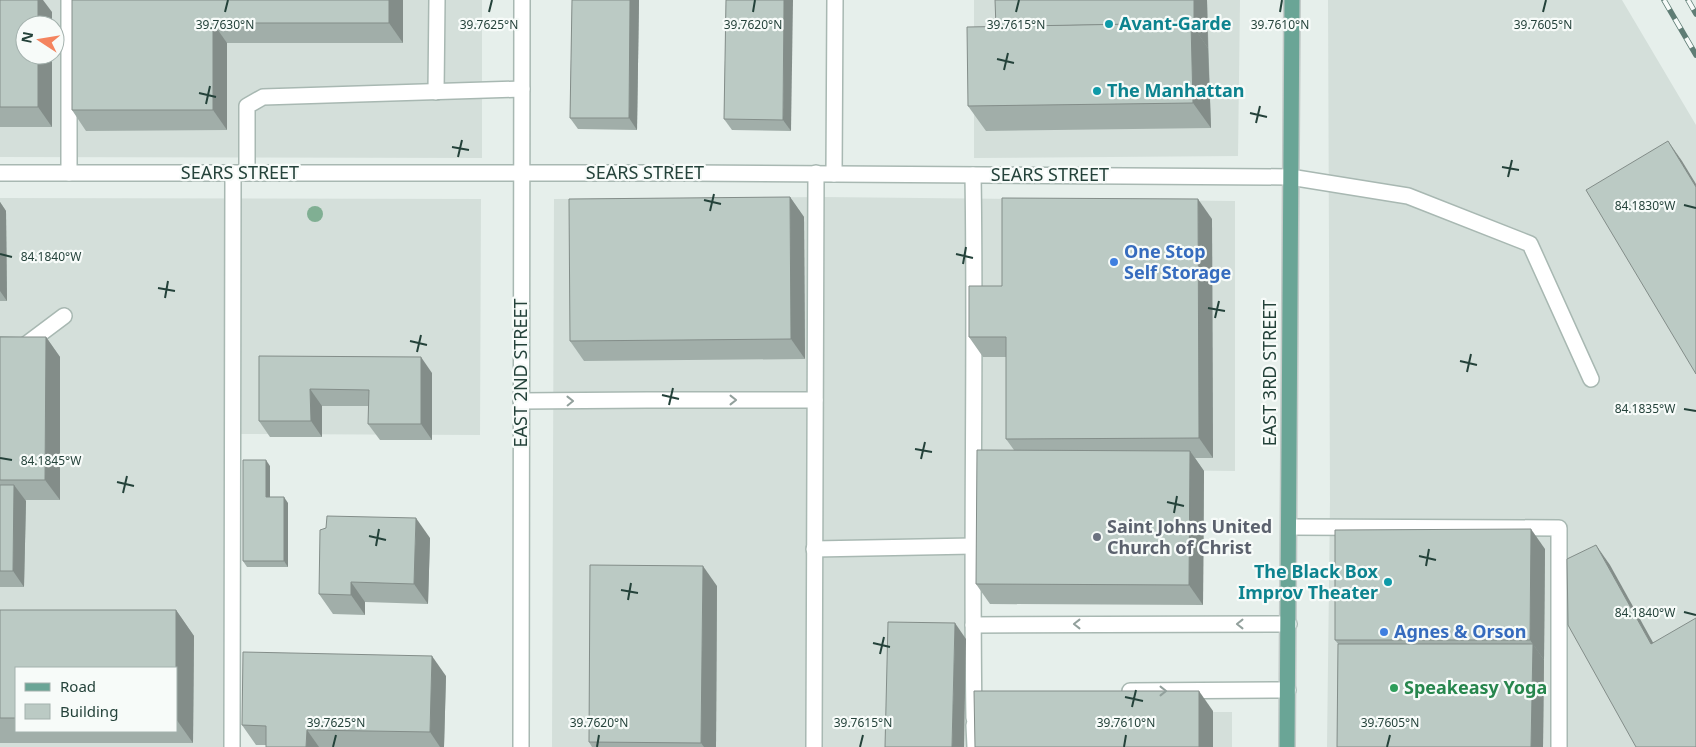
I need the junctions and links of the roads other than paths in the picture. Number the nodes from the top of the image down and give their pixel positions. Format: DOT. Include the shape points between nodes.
graph roads {
  1 [pos="70,0"];
  2 [pos="437,0"];
  3 [pos="522,0"];
  4 [pos="835,0"];
  5 [pos="1292,0"];
  6 [pos="522,89"];
  7 [pos="436,92"];
  8 [pos="0,173"];
  9 [pos="69,173"];
  10 [pos="240,173"];
  11 [pos="522,173"];
  12 [pos="816,173"];
  13 [pos="834,174"];
  14 [pos="973,175"];
  15 [pos="1290,177"];
  16 [pos="64,316"];
  17 [pos="0,345"];
  18 [pos="1591,379"];
  19 [pos="815,400"];
  20 [pos="521,401"];
  21 [pos="1289,527"];
  22 [pos="972,546"];
  23 [pos="814,549"];
  24 [pos="1288,624"];
  25 [pos="973,625"];
  26 [pos="1288,690"];
  27 [pos="1111,692"];
  28 [pos="232,747"];
  29 [pos="521,747"];
  30 [pos="814,747"];
  31 [pos="975,747"];
  32 [pos="1287,747"];
  33 [pos="1559,747"];
  1 -- 9 [label="street"];
  2 -- 7 [label="street"];
  3 -- 6 [label="street, EAST 2ND STREET"];
  4 -- 13 [label="street"];
  5 -- 15 [label="main road, EAST 3RD STREET"];
  6 -- 7 [label="street"];
  6 -- 11 [label="street, EAST 2ND STREET"];
  7 -- 10 [label="street" via="263,97 247,106"];
  8 -- 9 [label="street, SEARS STREET"];
  9 -- 10 [label="street, SEARS STREET"];
  10 -- 11 [label="street, SEARS STREET"];
  10 -- 28 [label="street"];
  11 -- 12 [label="street, SEARS STREET"];
  11 -- 20 [label="street, EAST 2ND STREET"];
  12 -- 13 [label="street, SEARS STREET"];
  12 -- 19 [label="street"];
  13 -- 14 [label="street, SEARS STREET"];
  14 -- 15 [label="street, SEARS STREET"];
  14 -- 22 [label="street"];
  15 -- 18 [label="street, SEARS STREET" via="1408,196 1530,244"];
  15 -- 21 [label="main road, EAST 3RD STREET"];
  16 -- 17 [label="street" via="24,346"];
  20 -- 19 [label="street, one-way"];
  19 -- 23 [label="street"];
  20 -- 29 [label="street, EAST 2ND STREET"];
  21 -- 24 [label="main road, EAST 3RD STREET"];
  21 -- 33 [label="street" via="1559,528"];
  22 -- 23 [label="street"];
  22 -- 25 [label="street"];
  23 -- 30 [label="street"];
  24 -- 25 [label="street, one-way"];
  24 -- 26 [label="main road, EAST 3RD STREET"];
  25 -- 31 [label="street" via="979,693 974,722"];
  27 -- 26 [label="street, one-way"];
  26 -- 32 [label="main road, EAST 3RD STREET"];
}
